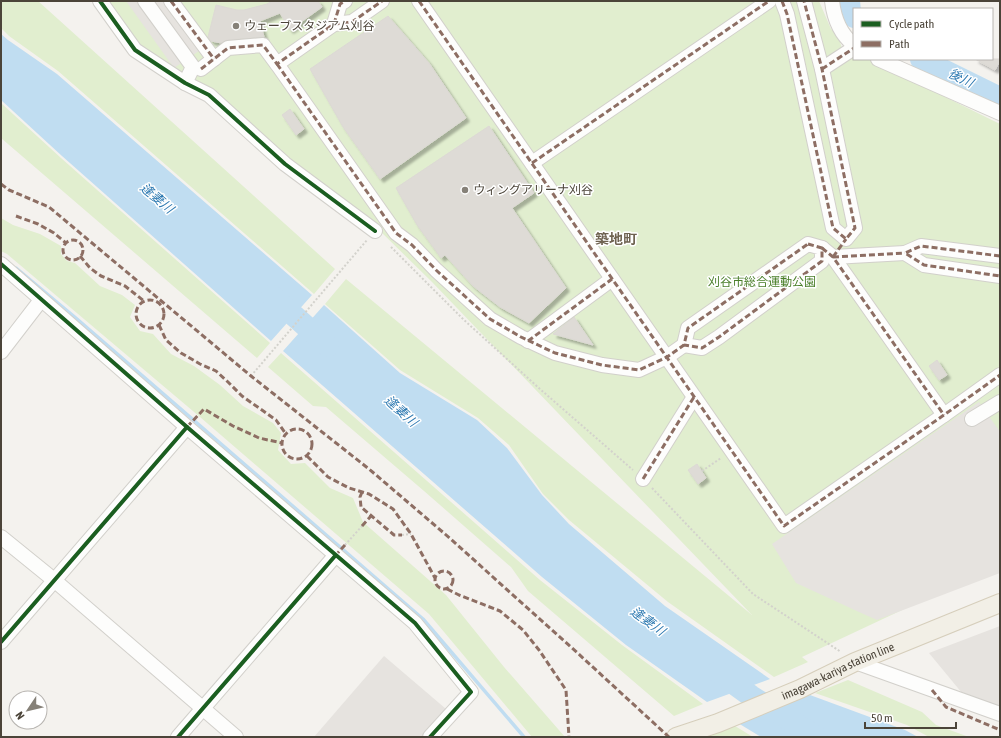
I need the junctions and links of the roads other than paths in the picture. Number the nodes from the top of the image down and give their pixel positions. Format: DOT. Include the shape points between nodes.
graph roads {
  1 [pos="100,1"];
  2 [pos="145,1"];
  3 [pos="171,1"];
  4 [pos="344,1"];
  5 [pos="382,1"];
  6 [pos="419,1"];
  7 [pos="769,1"];
  8 [pos="782,1"];
  9 [pos="804,1"];
  10 [pos="832,1"];
  11 [pos="334,24"];
  12 [pos="853,46"];
  13 [pos="853,48"];
  14 [pos="214,59"];
  15 [pos="880,60"];
  16 [pos="277,64"];
  17 [pos="201,69"];
  18 [pos="822,69"];
  19 [pos="185,83"];
  20 [pos="1000,114"];
  21 [pos="532,163"];
  22 [pos="375,231"];
  23 [pos="846,239"];
  24 [pos="822,248"];
  25 [pos="906,253"];
  26 [pos="1000,256"];
  27 [pos="833,257"];
  28 [pos="1,264"];
  29 [pos="1000,276"];
  30 [pos="612,279"];
  31 [pos="41,300"];
  32 [pos="528,341"];
  33 [pos="684,345"];
  34 [pos="1,352"];
  35 [pos="667,357"];
  36 [pos="1000,375"];
  37 [pos="694,397"];
  38 [pos="1000,402"];
  39 [pos="944,415"];
  40 [pos="972,419"];
  41 [pos="187,427"];
  42 [pos="643,479"];
  43 [pos="1,537"];
  44 [pos="340,551"];
  45 [pos="54,580"];
  46 [pos="1000,603"];
  47 [pos="1,642"];
  48 [pos="855,662"];
  49 [pos="202,708"];
  50 [pos="1000,714"];
  51 [pos="178,737"];
  52 [pos="236,737"];
  53 [pos="430,737"];
  54 [pos="676,737"];
  1 -- 19 [label="street" via="135,50"];
  2 -- 19 [label="street" via="193,68"];
  3 -- 14 [label="street"];
  4 -- 11 [label="street" via="340,4"];
  5 -- 11 [label="street" via="352,22"];
  6 -- 21 [label="street"];
  7 -- 21 [label="street"];
  8 -- 23 [label="street" via="787,14 833,228"];
  9 -- 18 [label="street"];
  10 -- 12 [label="street" via="838,26"];
  11 -- 16 [label="street"];
  13 -- 18 [label="street"];
  14 -- 16 [label="street" via="228,48 263,45"];
  14 -- 17 [label="street"];
  15 -- 20 [label="street"];
  16 -- 32 [label="street" via="396,233 490,319"];
  18 -- 23 [label="street" via="855,228"];
  19 -- 22 [label="street" via="209,95 285,164"];
  21 -- 30 [label="street"];
  23 -- 27 [label="street"];
  24 -- 27 [label="street"];
  24 -- 33 [label="street" via="808,244 688,328"];
  24 -- 33 [label="street" via="822,261 719,337 702,348"];
  25 -- 26 [label="street" via="921,246"];
  25 -- 27 [label="street"];
  25 -- 29 [label="street" via="924,265"];
  27 -- 39 [label="street"];
  28 -- 31 [label="street"];
  30 -- 32 [label="street"];
  30 -- 35 [label="street"];
  31 -- 34 [label="street"];
  31 -- 41 [label="street"];
  32 -- 35 [label="street" via="555,353 602,365 639,370"];
  33 -- 35 [label="street"];
  35 -- 37 [label="street"];
  36 -- 39 [label="street"];
  37 -- 39 [label="street" via="784,526"];
  37 -- 42 [label="street"];
  38 -- 40 [label="street"];
  41 -- 44 [label="street"];
  41 -- 45 [label="street"];
  43 -- 45 [label="street"];
  44 -- 49 [label="street"];
  44 -- 53 [label="street" via="415,623 471,692"];
  45 -- 47 [label="street"];
  45 -- 49 [label="street"];
  46 -- 48 [label="main road, imagawa-kariya station line"];
  48 -- 50 [label="street"];
  48 -- 54 [label="main road, imagawa-kariya station line" via="800,689 718,723"];
  49 -- 51 [label="street"];
  49 -- 52 [label="street"];
}
